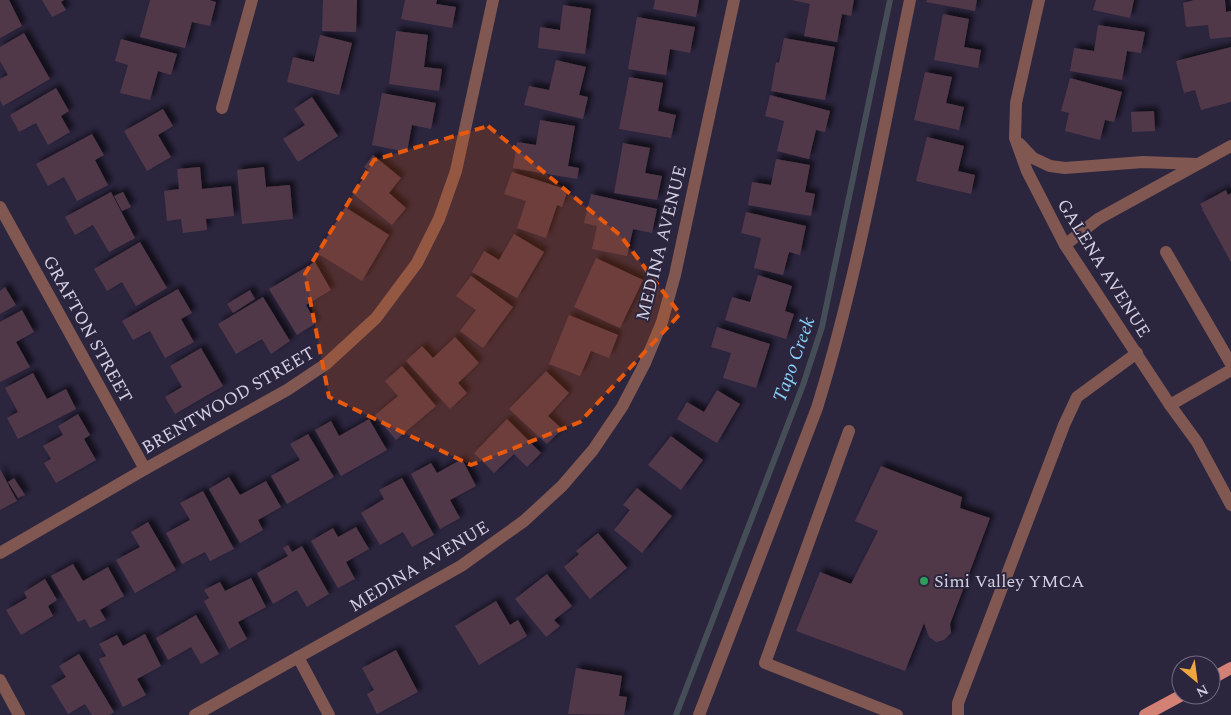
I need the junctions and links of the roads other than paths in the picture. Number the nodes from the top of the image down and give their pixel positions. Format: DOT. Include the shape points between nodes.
graph roads {
  1 [pos="252,0"];
  2 [pos="493,0"];
  3 [pos="734,0"];
  4 [pos="910,0"];
  5 [pos="1039,0"];
  6 [pos="222,108"];
  7 [pos="1015,138"];
  8 [pos="1231,146"];
  9 [pos="1197,164"];
  10 [pos="0,207"];
  11 [pos="1065,245"];
  12 [pos="1166,252"];
  13 [pos="1137,353"];
  14 [pos="1231,364"];
  15 [pos="1231,370"];
  16 [pos="1170,405"];
  17 [pos="849,431"];
  18 [pos="145,469"];
  19 [pos="1231,505"];
  20 [pos="0,553"];
  21 [pos="298,656"];
  22 [pos="0,680"];
  23 [pos="1171,701"];
  24 [pos="20,715"];
  25 [pos="194,715"];
  26 [pos="329,715"];
  27 [pos="699,715"];
  28 [pos="897,715"];
  29 [pos="958,715"];
  30 [pos="1145,715"];
  1 -- 6 [label="street"];
  2 -- 18 [label="street, BRENTWOOD STREET" via="456,171 439,219 417,263 376,318 326,364 287,390"];
  3 -- 21 [label="street, MEDINA AVENUE" via="676,275 645,363 593,450 562,486 524,521 461,566"];
  4 -- 27 [label="street" via="860,246 832,361"];
  5 -- 7 [label="street, GALENA AVENUE" via="1016,103"];
  7 -- 9 [label="street" via="1033,158 1050,166 1065,168 1143,162"];
  7 -- 11 [label="street, GALENA AVENUE" via="1027,171"];
  8 -- 9 [label="street"];
  9 -- 11 [label="street" via="1098,219"];
  10 -- 18 [label="street, GRAFTON STREET"];
  11 -- 13 [label="street, GALENA AVENUE"];
  12 -- 14 [label="street"];
  13 -- 16 [label="street, GALENA AVENUE"];
  13 -- 29 [label="street" via="1078,396 1060,435 958,703"];
  15 -- 16 [label="street"];
  16 -- 19 [label="street, GALENA AVENUE" via="1197,442"];
  17 -- 28 [label="street" via="766,663"];
  18 -- 20 [label="street, BRENTWOOD STREET"];
  21 -- 25 [label="street, MEDINA AVENUE"];
  21 -- 26 [label="street"];
  22 -- 24 [label="street"];
  23 -- 30 [label="main road"];
}
